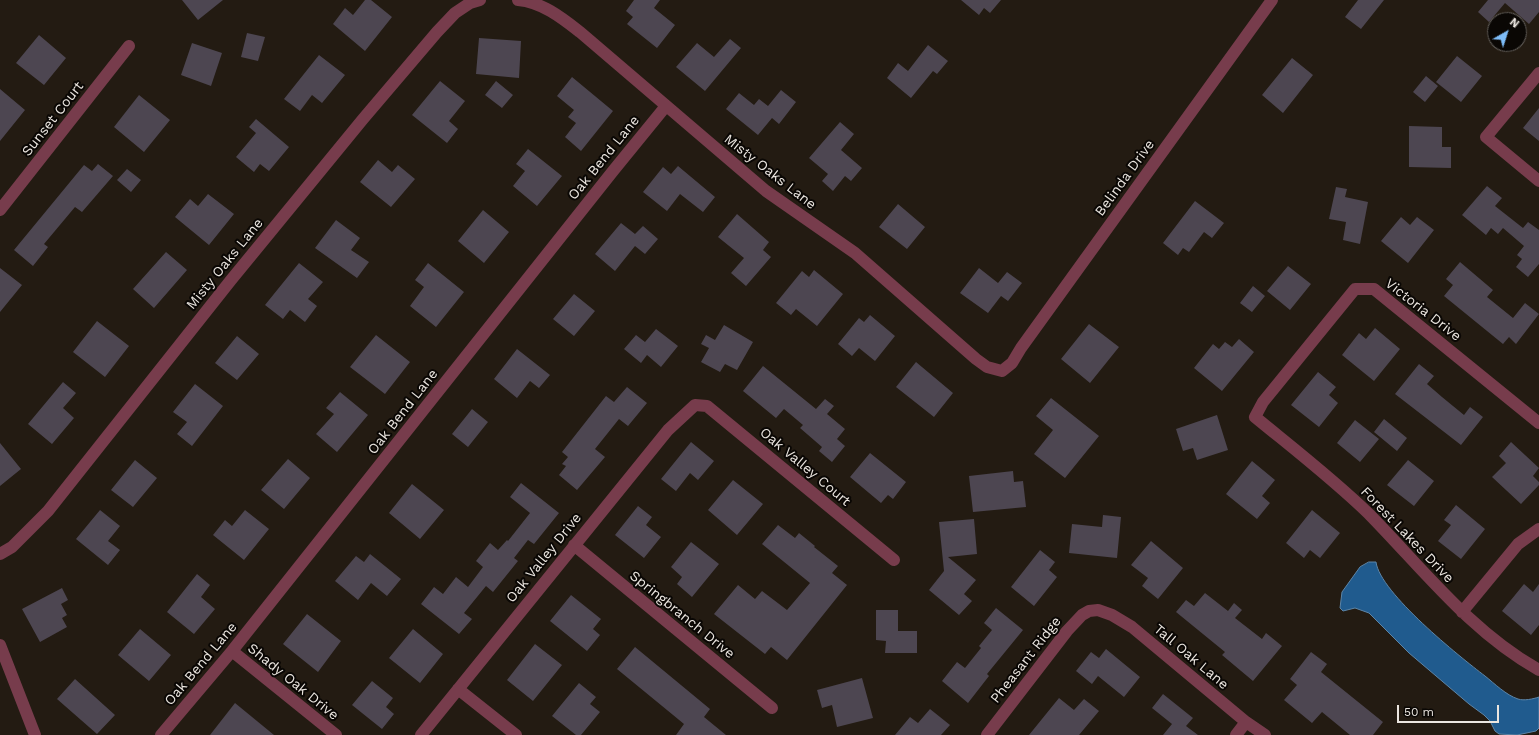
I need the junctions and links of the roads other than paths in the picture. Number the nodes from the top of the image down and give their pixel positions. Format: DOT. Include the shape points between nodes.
graph roads {
  1 [pos="480,0"];
  2 [pos="518,0"];
  3 [pos="1272,0"];
  4 [pos="129,46"];
  5 [pos="1539,73"];
  6 [pos="666,106"];
  7 [pos="1539,182"];
  8 [pos="0,210"];
  9 [pos="1002,371"];
  10 [pos="695,404"];
  11 [pos="1255,418"];
  12 [pos="1539,423"];
  13 [pos="1539,528"];
  14 [pos="574,545"];
  15 [pos="0,554"];
  16 [pos="894,560"];
  17 [pos="1093,610"];
  18 [pos="1462,612"];
  19 [pos="0,645"];
  20 [pos="232,652"];
  21 [pos="1539,670"];
  22 [pos="458,689"];
  23 [pos="772,708"];
  24 [pos="1246,722"];
  25 [pos="35,735"];
  26 [pos="161,735"];
  27 [pos="336,735"];
  28 [pos="421,735"];
  29 [pos="516,735"];
  30 [pos="987,735"];
  31 [pos="1236,735"];
  32 [pos="1265,735"];
  1 -- 15 [label="street, Misty Oaks Lane" via="455,13 437,32 231,280 48,511 12,547"];
  2 -- 6 [label="street, Misty Oaks Lane" via="527,1 558,15"];
  3 -- 9 [label="street, Belinda Drive" via="1012,363"];
  4 -- 8 [label="street, Sunset Court"];
  5 -- 7 [label="street" via="1486,137"];
  6 -- 9 [label="street, Misty Oaks Lane" via="766,191 855,253 976,359 987,367"];
  6 -- 20 [label="street, Oak Bend Lane"];
  10 -- 14 [label="street, Oak Valley Drive" via="668,430"];
  10 -- 16 [label="street, Oak Valley Court" via="708,406"];
  11 -- 12 [label="street, Victoria Drive" via="1263,402 1355,289 1374,289"];
  11 -- 18 [label="street, Forest Lakes Drive" via="1332,480 1369,514"];
  13 -- 18 [label="street" via="1518,544"];
  14 -- 22 [label="street, Oak Valley Drive"];
  14 -- 23 [label="street, Springbranch Drive"];
  17 -- 24 [label="street, Tall Oak Lane" via="1112,615 1132,627"];
  17 -- 30 [label="street, Pheasant Ridge" via="1082,615 1067,631"];
  18 -- 21 [label="street, Forest Lakes Drive" via="1489,635"];
  19 -- 25 [label="street"];
  20 -- 26 [label="street, Oak Bend Lane"];
  20 -- 27 [label="street, Shady Oak Drive"];
  22 -- 28 [label="street, Oak Valley Drive"];
  22 -- 29 [label="street"];
  24 -- 31 [label="street"];
  24 -- 32 [label="street, Tall Oak Lane"];
}
